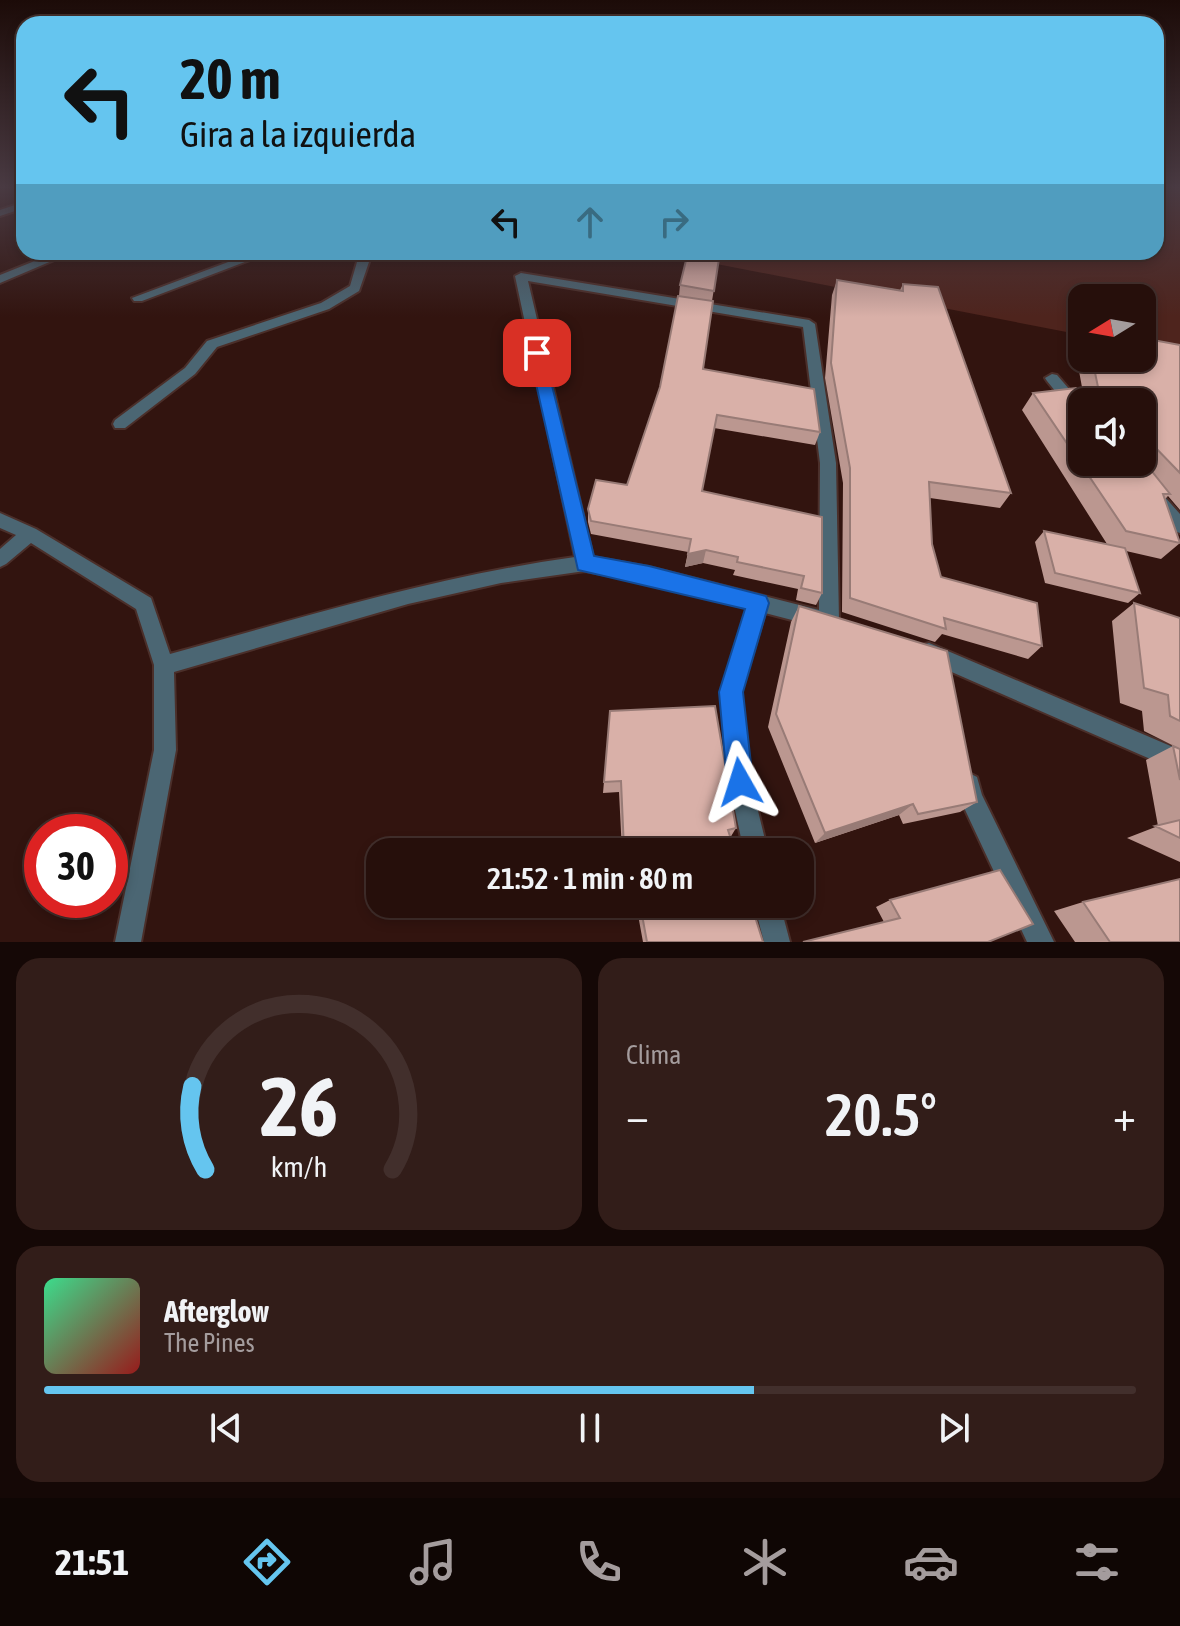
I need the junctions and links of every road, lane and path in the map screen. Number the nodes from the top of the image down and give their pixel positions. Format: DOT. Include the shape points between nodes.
graph roads {
  1 [pos="47,260"];
  2 [pos="243,260"];
  3 [pos="362,260"];
  4 [pos="0,279"];
  5 [pos="138,298"];
  6 [pos="1052,378"];
  7 [pos="1068,397"];
  8 [pos="120,424"];
  9 [pos="1143,483"];
  10 [pos="0,520"];
  11 [pos="1180,526"];
  12 [pos="30,534"];
  13 [pos="0,559"];
  14 [pos="585,563"];
  15 [pos="758,603"];
  16 [pos="916,648"];
  17 [pos="945,658"];
  18 [pos="164,665"];
  19 [pos="951,689"];
  20 [pos="1180,761"];
  21 [pos="965,766"];
  22 [pos="753,838"];
  23 [pos="771,918"];
  24 [pos="128,942"];
  25 [pos="777,942"];
  26 [pos="1041,942"];
  1 -- 4 [label="street"];
  2 -- 5 [label="street"];
  3 -- 8 [label="street" via="355,288 325,306 212,344 190,371"];
  6 -- 7 [label="street"];
  9 -- 11 [label="street"];
  10 -- 12 [label="street"];
  12 -- 13 [label="street"];
  12 -- 18 [label="street" via="144,604"];
  14 -- 15 [label="street"];
  14 -- 15 [label="street" via="521,276 809,324 828,463 837,622"];
  14 -- 18 [label="street" via="408,596"];
  15 -- 22 [label="street" via="731,692 740,782"];
  16 -- 17 [label="street"];
  17 -- 19 [label="street"];
  17 -- 20 [label="street"];
  18 -- 24 [label="street" via="165,750"];
  21 -- 26 [label="street" via="971,797"];
  23 -- 25 [label="street"];
}
